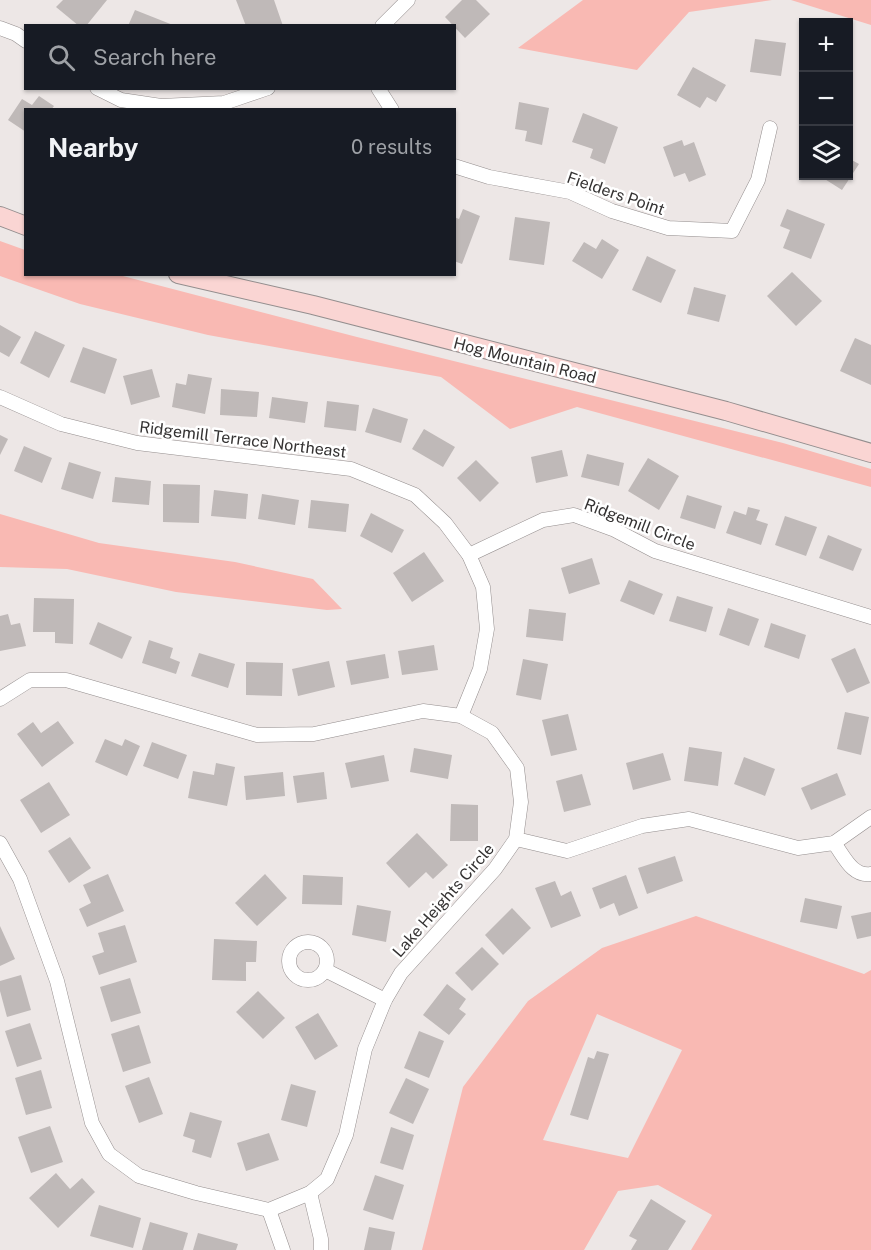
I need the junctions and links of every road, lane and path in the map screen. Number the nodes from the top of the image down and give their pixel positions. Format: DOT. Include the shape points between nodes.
graph roads {
  1 [pos="408,0"];
  2 [pos="384,24"];
  3 [pos="0,28"];
  4 [pos="24,40"];
  5 [pos="101,90"];
  6 [pos="262,90"];
  7 [pos="379,90"];
  8 [pos="391,108"];
  9 [pos="770,128"];
  10 [pos="456,167"];
  11 [pos="0,216"];
  12 [pos="24,225"];
  13 [pos="187,276"];
  14 [pos="0,397"];
  15 [pos="871,453"];
  16 [pos="469,555"];
  17 [pos="871,617"];
  18 [pos="0,699"];
  19 [pos="461,716"];
  20 [pos="870,820"];
  21 [pos="516,839"];
  22 [pos="0,843"];
  23 [pos="834,843"];
  24 [pos="871,874"];
  25 [pos="326,970"];
  26 [pos="385,1000"];
  27 [pos="310,1193"];
  28 [pos="269,1210"];
  29 [pos="283,1250"];
  30 [pos="321,1250"];
  1 -- 2 [label="street"];
  3 -- 4 [label="street"];
  5 -- 6 [label="street" via="121,100 160,106 224,103"];
  7 -- 8 [label="street"];
  9 -- 10 [label="street, Fielders Point" via="758,180 732,231 668,228 612,211 570,192"];
  11 -- 12 [label="street"];
  13 -- 15 [label="street, Hog Mountain Road" via="715,408"];
  14 -- 16 [label="street, Ridgemill Terrace Northeast" via="60,424 137,443 351,469 415,495 445,523"];
  16 -- 17 [label="street, Ridgemill Circle" via="543,520 574,515 615,530 654,551"];
  16 -- 19 [label="street, Ridgemill Terrace Northeast" via="483,587 487,629 480,669"];
  18 -- 19 [label="street, Lake Heights Circle" via="30,680 66,680 257,735 314,734 423,711"];
  19 -- 21 [label="street, Lake Heights Circle" via="492,733 517,768 521,802"];
  20 -- 23 [label="street"];
  21 -- 23 [label="street" via="567,851 642,826 689,819 798,848"];
  21 -- 26 [label="street, Lake Heights Circle" via="401,973"];
  22 -- 28 [label="street" via="20,879 57,981 92,1123 109,1154 139,1176"];
  23 -- 24 [label="street" via="854,871"];
  25 -- 26 [label="street"];
  26 -- 27 [label="street, Lake Heights Circle" via="365,1049 346,1135 327,1179"];
  27 -- 28 [label="street, Lake Heights Circle"];
  27 -- 30 [label="street"];
  28 -- 29 [label="street"];
}
